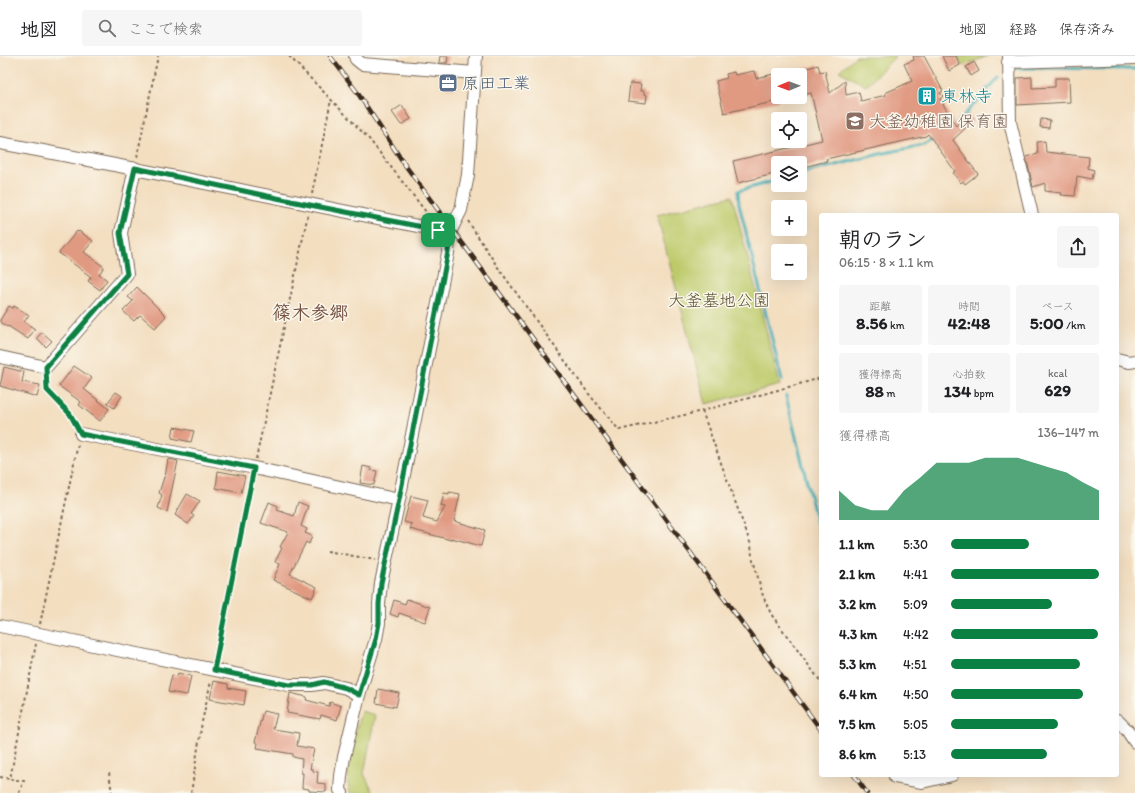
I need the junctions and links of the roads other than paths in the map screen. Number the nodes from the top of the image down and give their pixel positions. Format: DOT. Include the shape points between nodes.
graph roads {
  1 [pos="355,56"];
  2 [pos="476,56"];
  3 [pos="1135,58"];
  4 [pos="1009,59"];
  5 [pos="388,61"];
  6 [pos="476,73"];
  7 [pos="0,143"];
  8 [pos="135,168"];
  9 [pos="1032,213"];
  10 [pos="449,238"];
  11 [pos="0,357"];
  12 [pos="1119,360"];
  13 [pos="1135,361"];
  14 [pos="81,434"];
  15 [pos="399,500"];
  16 [pos="0,626"];
  17 [pos="359,695"];
  18 [pos="1119,722"];
  19 [pos="1126,730"];
  20 [pos="1135,742"];
  21 [pos="895,777"];
  22 [pos="943,777"];
  23 [pos="342,793"];
  1 -- 5 [label="street" via="362,64"];
  2 -- 6 [label="street"];
  3 -- 4 [label="street"];
  4 -- 9 [label="street" via="1010,122"];
  5 -- 6 [label="street"];
  6 -- 10 [label="street" via="468,175 461,210"];
  7 -- 8 [label="street"];
  8 -- 10 [label="street" via="438,230"];
  8 -- 11 [label="street" via="120,233 127,274 46,367"];
  10 -- 15 [label="street"];
  12 -- 13 [label="street"];
  14 -- 15 [label="street"];
  15 -- 17 [label="street" via="381,583 376,639"];
  16 -- 17 [label="street" via="289,685 324,682 346,688"];
  17 -- 23 [label="street" via="344,757 340,790"];
  18 -- 19 [label="street"];
  19 -- 20 [label="street"];
  21 -- 22 [label="street" via="922,782"];
}
